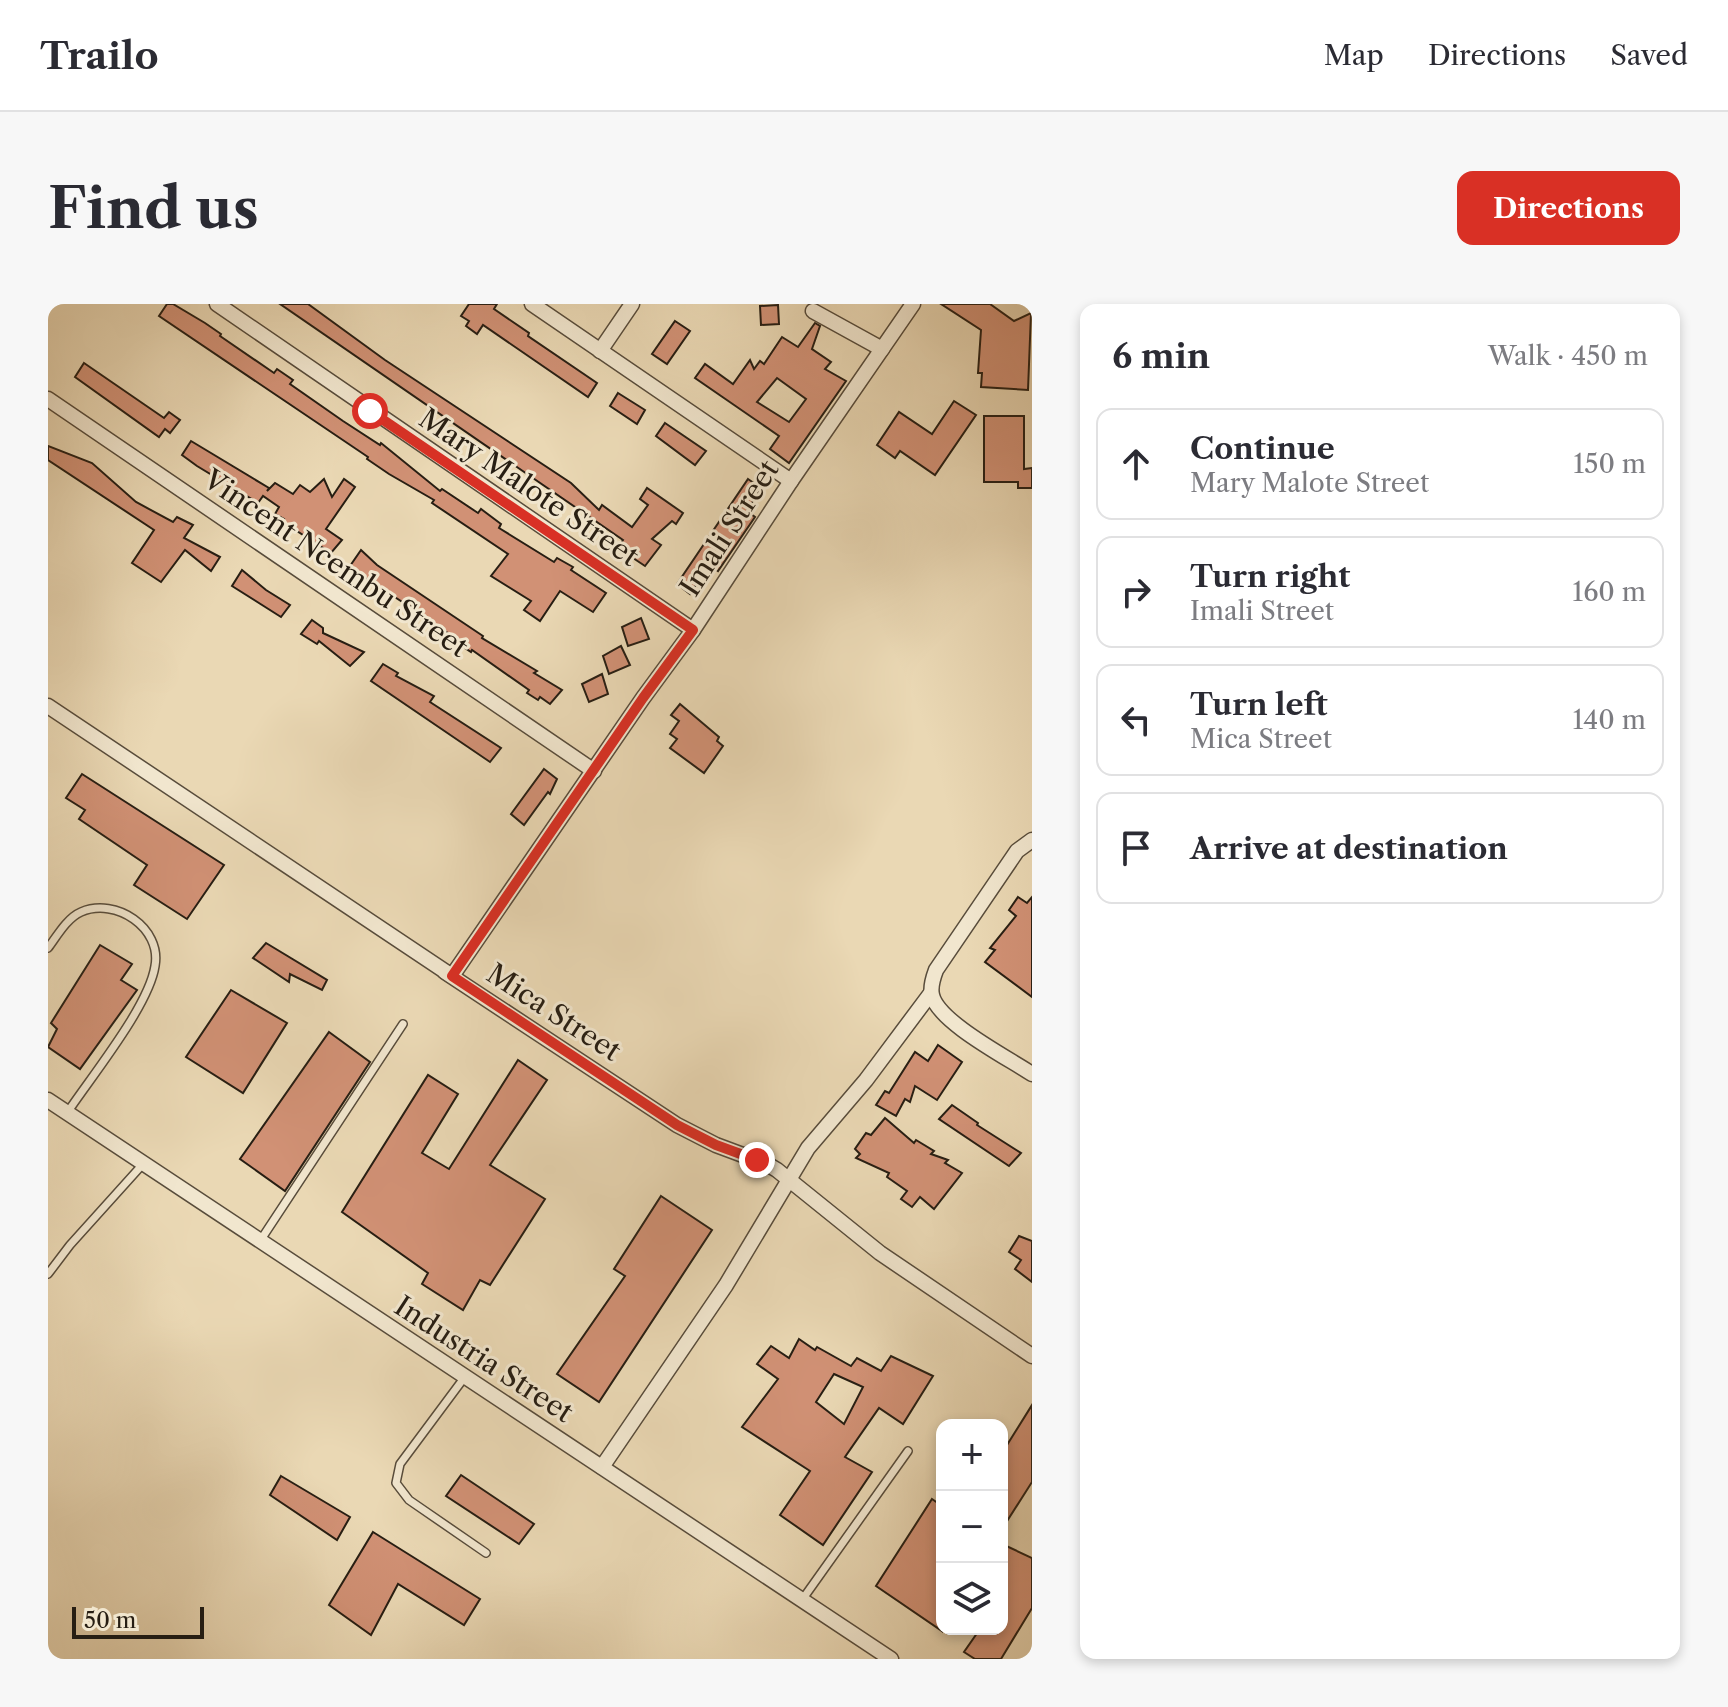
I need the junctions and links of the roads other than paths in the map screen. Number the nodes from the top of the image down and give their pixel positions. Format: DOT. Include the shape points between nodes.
graph roads {
  1 [pos="217,304"];
  2 [pos="532,304"];
  3 [pos="632,304"];
  4 [pos="913,304"];
  5 [pos="813,311"];
  6 [pos="882,349"];
  7 [pos="600,351"];
  8 [pos="48,399"];
  9 [pos="791,481"];
  10 [pos="693,630"];
  11 [pos="48,706"];
  12 [pos="594,771"];
  13 [pos="1032,840"];
  14 [pos="48,948"];
  15 [pos="452,976"];
  16 [pos="931,993"];
  17 [pos="403,1024"];
  18 [pos="1032,1074"];
  19 [pos="48,1100"];
  20 [pos="67,1113"];
  21 [pos="143,1164"];
  22 [pos="791,1180"];
  23 [pos="260,1241"];
  24 [pos="48,1274"];
  25 [pos="1032,1356"];
  26 [pos="464,1378"];
  27 [pos="908,1451"];
  28 [pos="602,1467"];
  29 [pos="486,1553"];
  30 [pos="802,1600"];
  31 [pos="891,1659"];
  1 -- 10 [label="street, Mary Malote Street"];
  2 -- 7 [label="street"];
  3 -- 7 [label="street"];
  4 -- 6 [label="street, Imali Street"];
  5 -- 6 [label="street"];
  6 -- 9 [label="street, Imali Street"];
  7 -- 9 [label="street"];
  8 -- 12 [label="street, Vincent Ncembu Street"];
  9 -- 10 [label="street, Imali Street"];
  10 -- 12 [label="street, Imali Street"];
  11 -- 15 [label="street, Mica Street"];
  12 -- 15 [label="street, Imali Street"];
  13 -- 16 [label="street" via="1017,851 936,970"];
  14 -- 20 [label="lane" via="81,912 107,908 125,912 140,925 157,954 139,1007"];
  15 -- 22 [label="street, Mica Street" via="677,1125"];
  16 -- 18 [label="street" via="949,1019"];
  16 -- 22 [label="street" via="822,1130"];
  17 -- 23 [label="lane"];
  19 -- 20 [label="street, Industria Street"];
  20 -- 21 [label="street, Industria Street"];
  21 -- 23 [label="street, Industria Street"];
  21 -- 24 [label="lane"];
  22 -- 25 [label="street, Mica Street" via="880,1253"];
  22 -- 28 [label="street"];
  23 -- 26 [label="street, Industria Street"];
  26 -- 28 [label="street, Industria Street"];
  26 -- 29 [label="lane" via="400,1464 396,1483 409,1500"];
  27 -- 30 [label="lane"];
  28 -- 30 [label="street, Industria Street"];
  30 -- 31 [label="street, Industria Street"];
}
